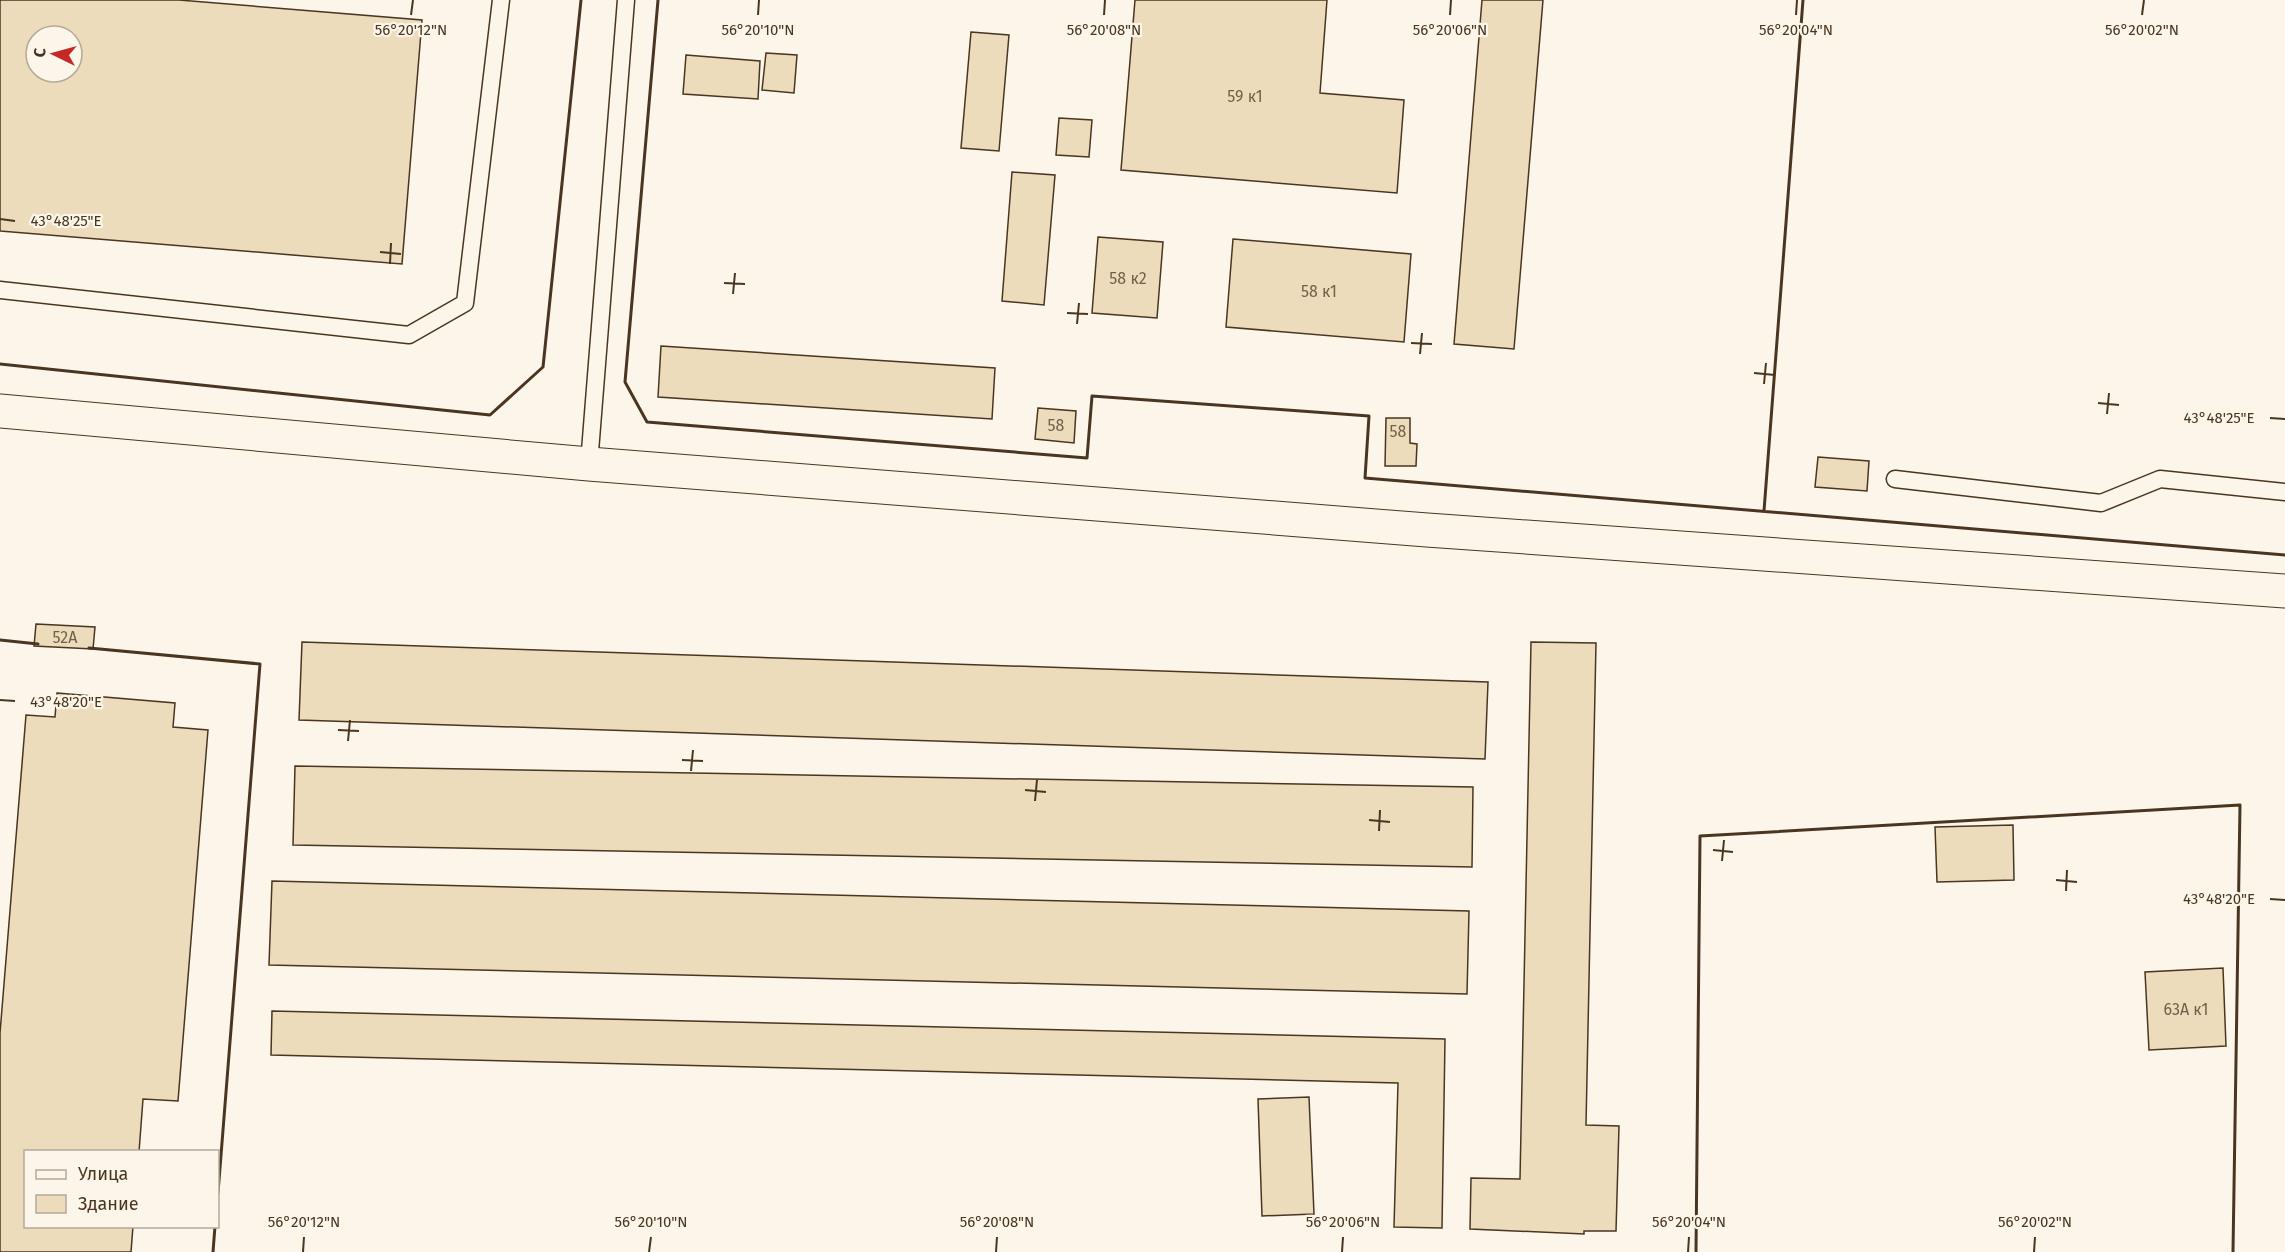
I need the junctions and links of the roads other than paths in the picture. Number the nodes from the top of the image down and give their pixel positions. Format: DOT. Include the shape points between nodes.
graph roads {
  1 [pos="501,0"];
  2 [pos="626,0"];
  3 [pos="0,290"];
  4 [pos="0,411"];
  5 [pos="589,464"];
  6 [pos="1895,479"];
  7 [pos="2285,492"];
  8 [pos="2285,591"];
  1 -- 3 [label="lane" via="465,303 409,335"];
  2 -- 5 [label="lane"];
  4 -- 5 [label="street"];
  5 -- 8 [label="street" via="1451,532"];
  6 -- 7 [label="lane" via="2102,502 2160,479"];
}
